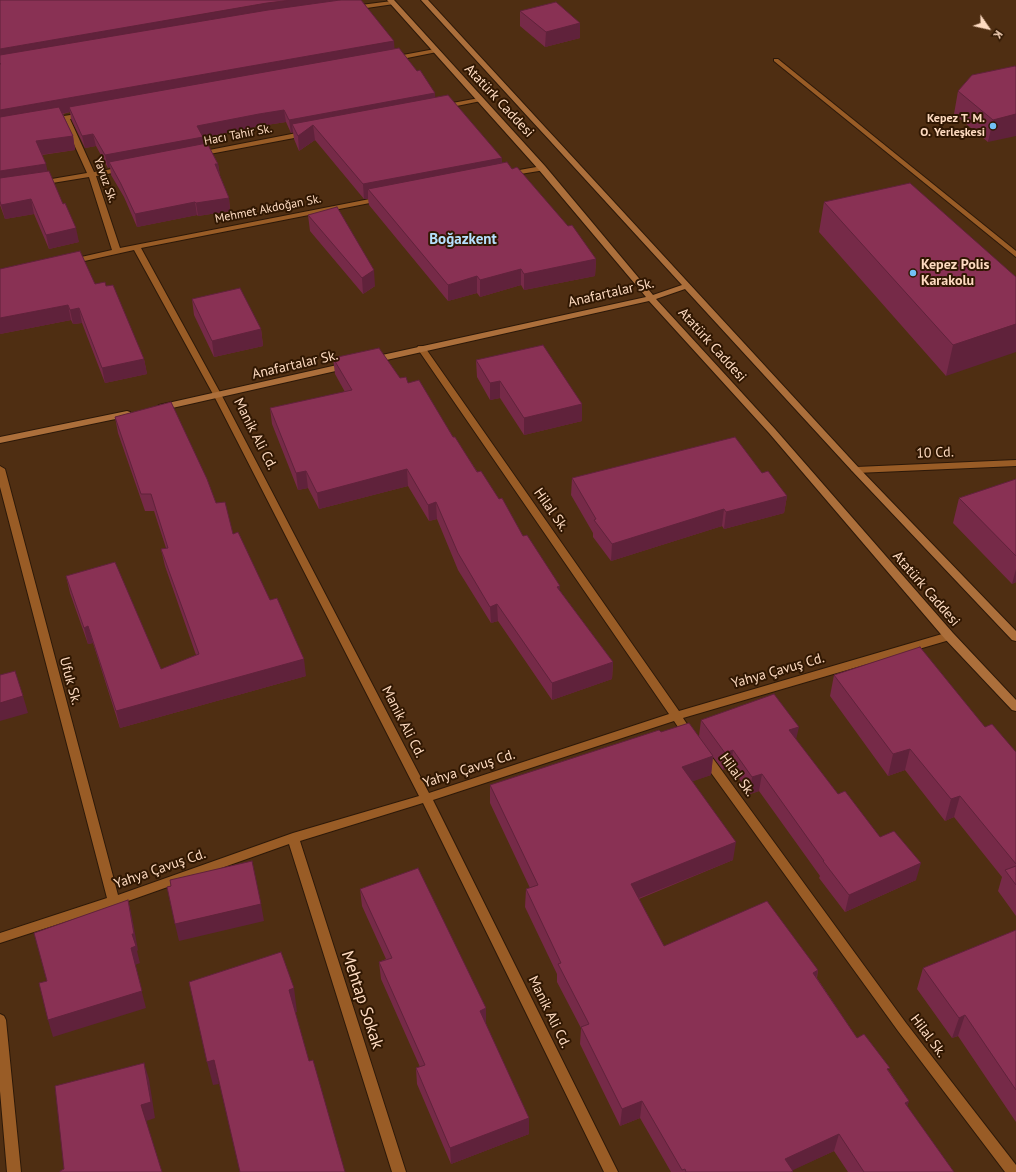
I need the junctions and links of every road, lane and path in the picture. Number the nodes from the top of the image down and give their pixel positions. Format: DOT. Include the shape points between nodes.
graph roads {
  1 [pos="424,0"];
  2 [pos="391,2"];
  3 [pos="346,10"];
  4 [pos="435,51"];
  5 [pos="388,60"];
  6 [pos="776,60"];
  7 [pos="479,100"];
  8 [pos="432,109"];
  9 [pos="90,113"];
  10 [pos="66,118"];
  11 [pos="44,121"];
  12 [pos="316,131"];
  13 [pos="193,155"];
  14 [pos="131,167"];
  15 [pos="542,168"];
  16 [pos="92,175"];
  17 [pos="503,175"];
  18 [pos="31,184"];
  19 [pos="386,198"];
  20 [pos="136,247"];
  21 [pos="117,252"];
  22 [pos="1016,255"];
  23 [pos="62,264"];
  24 [pos="687,286"];
  25 [pos="651,298"];
  26 [pos="421,348"];
  27 [pos="218,396"];
  28 [pos="0,440"];
  29 [pos="1016,463"];
  30 [pos="0,469"];
  31 [pos="856,470"];
  32 [pos="949,636"];
  33 [pos="1016,637"];
  34 [pos="1016,707"];
  35 [pos="676,716"];
  36 [pos="426,798"];
  37 [pos="293,838"];
  38 [pos="114,901"];
  39 [pos="0,938"];
  40 [pos="0,1020"];
  41 [pos="14,1172"];
  42 [pos="399,1172"];
  43 [pos="611,1172"];
  44 [pos="1013,1172"];
  1 -- 24 [label="main road, Atatürk Caddesi"];
  2 -- 3 [label="street"];
  2 -- 4 [label="main road, Atatürk Caddesi"];
  4 -- 5 [label="street"];
  4 -- 7 [label="main road, Atatürk Caddesi"];
  6 -- 22 [label="street"];
  7 -- 8 [label="street"];
  7 -- 15 [label="main road, Atatürk Caddesi"];
  9 -- 10 [label="street"];
  10 -- 11 [label="street"];
  10 -- 16 [label="street, Yavuz Sk."];
  12 -- 13 [label="street, Hacı Tahir Sk."];
  14 -- 16 [label="street"];
  15 -- 17 [label="street"];
  15 -- 25 [label="main road, Atatürk Caddesi"];
  16 -- 18 [label="street"];
  16 -- 21 [label="street, Yavuz Sk."];
  19 -- 20 [label="street, Mehmet Akdoğan Sk."];
  20 -- 21 [label="street, Mehmet Akdoğan Sk."];
  20 -- 27 [label="street, Manik Ali Cd."];
  21 -- 23 [label="street, Mehmet Akdoğan Sk."];
  24 -- 25 [label="main road, Anafartalar Sk."];
  24 -- 31 [label="main road, Atatürk Caddesi"];
  25 -- 26 [label="main road, Anafartalar Sk."];
  25 -- 32 [label="main road, Atatürk Caddesi" via="772,431"];
  26 -- 27 [label="main road, Anafartalar Sk."];
  26 -- 35 [label="street, Hilal Sk."];
  27 -- 28 [label="main road, Anafartalar Sk."];
  27 -- 36 [label="street, Manik Ali Cd."];
  29 -- 31 [label="street, 10 Cd."];
  30 -- 38 [label="street, Ufuk Sk."];
  31 -- 33 [label="main road, Atatürk Caddesi"];
  32 -- 34 [label="main road, Atatürk Caddesi"];
  32 -- 35 [label="street, Yahya Çavuş Cd."];
  35 -- 36 [label="street, Yahya Çavuş Cd."];
  35 -- 44 [label="street, Hilal Sk." via="902,1027"];
  36 -- 37 [label="street, Yahya Çavuş Cd."];
  36 -- 43 [label="street, Manik Ali Cd."];
  37 -- 38 [label="street, Yahya Çavuş Cd."];
  37 -- 42 [label="street, Mehtap Sokak"];
  38 -- 39 [label="street, Yahya Çavuş Cd."];
  40 -- 41 [label="street"];
}
